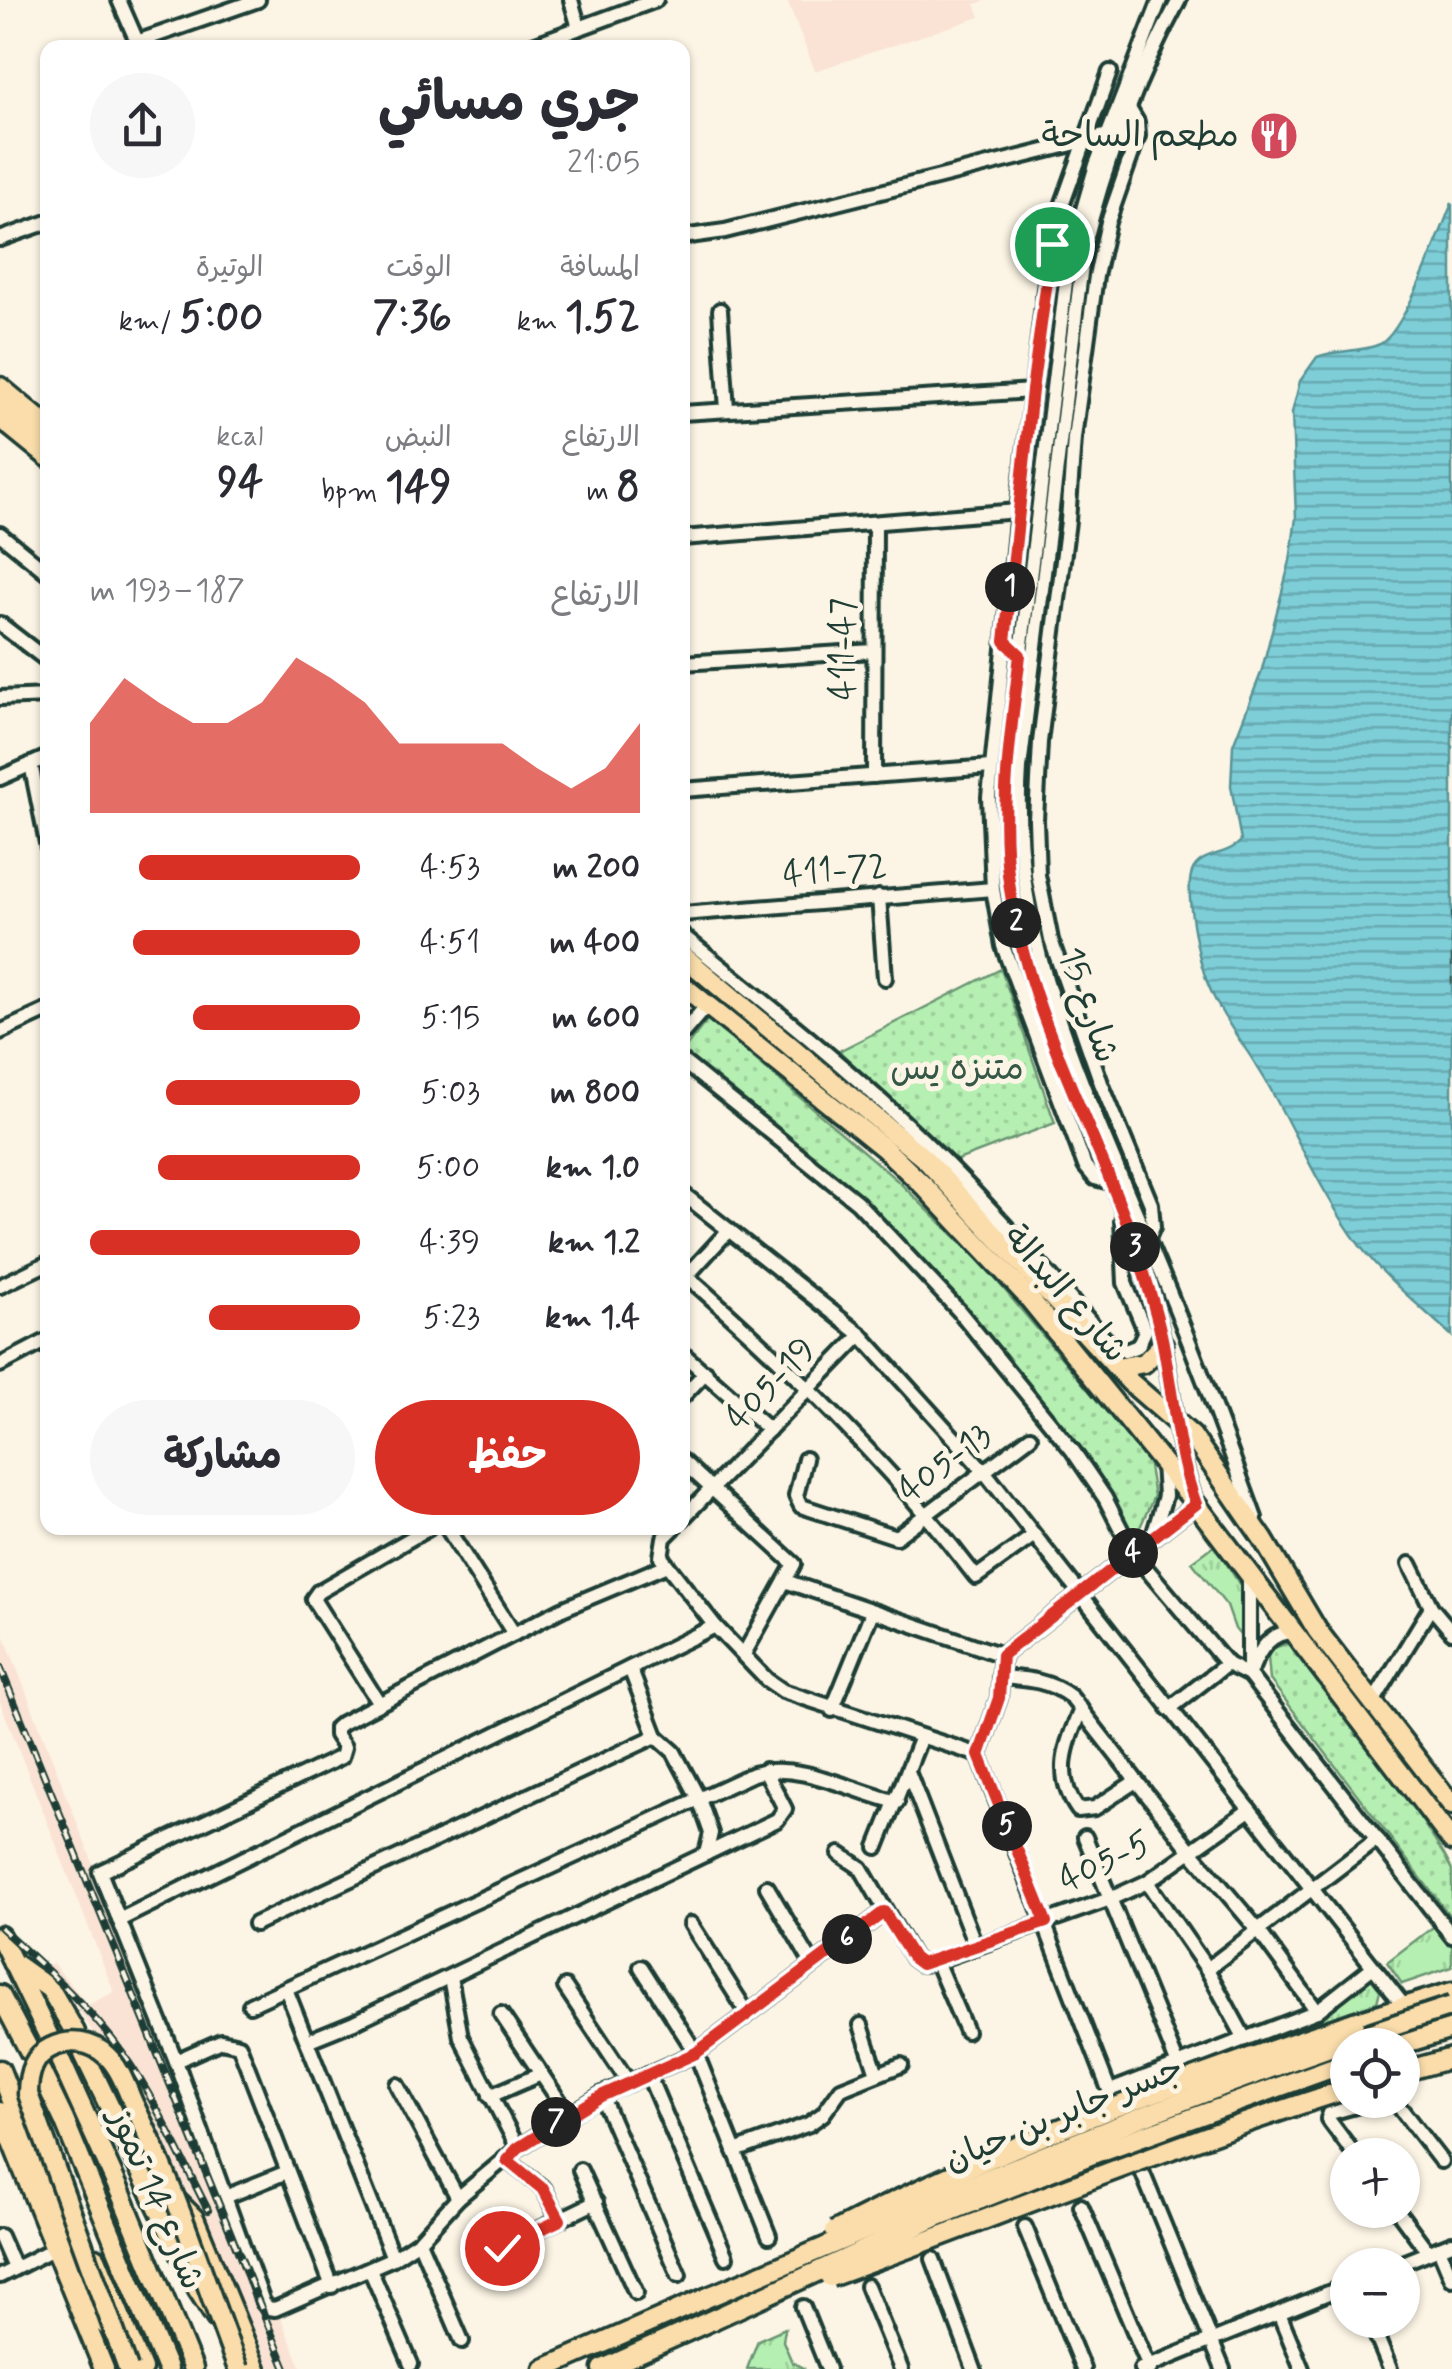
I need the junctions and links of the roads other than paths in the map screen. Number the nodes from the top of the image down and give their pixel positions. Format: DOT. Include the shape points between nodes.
graph roads {
  1 [pos="120,0"];
  2 [pos="258,0"];
  3 [pos="571,0"];
  4 [pos="656,0"];
  5 [pos="1160,0"];
  6 [pos="1179,0"];
  7 [pos="578,28"];
  8 [pos="137,40"];
  9 [pos="152,40"];
  10 [pos="546,40"];
  11 [pos="1110,72"];
  12 [pos="1130,110"];
  13 [pos="1108,135"];
  14 [pos="1084,143"];
  15 [pos="40,225"];
  16 [pos="690,236"];
  17 [pos="0,240"];
  18 [pos="720,310"];
  19 [pos="0,387"];
  20 [pos="1032,390"];
  21 [pos="0,402"];
  22 [pos="727,410"];
  23 [pos="690,412"];
  24 [pos="0,418"];
  25 [pos="40,420"];
  26 [pos="40,435"];
  27 [pos="40,450"];
  28 [pos="1050,507"];
  29 [pos="1018,510"];
  30 [pos="1068,521"];
  31 [pos="875,522"];
  32 [pos="0,534"];
  33 [pos="690,537"];
  34 [pos="40,567"];
  35 [pos="0,624"];
  36 [pos="1005,641"];
  37 [pos="874,651"];
  38 [pos="40,655"];
  39 [pos="1020,655"];
  40 [pos="690,662"];
  41 [pos="40,696"];
  42 [pos="0,698"];
  43 [pos="40,760"];
  44 [pos="32,764"];
  45 [pos="990,767"];
  46 [pos="874,776"];
  47 [pos="0,778"];
  48 [pos="690,789"];
  49 [pos="40,806"];
  50 [pos="993,889"];
  51 [pos="879,898"];
  52 [pos="690,913"];
  53 [pos="690,941"];
  54 [pos="690,962"];
  55 [pos="885,978"];
  56 [pos="690,991"];
  57 [pos="707,1005"];
  58 [pos="40,1014"];
  59 [pos="690,1025"];
  60 [pos="0,1032"];
  61 [pos="690,1067"];
  62 [pos="1094,1128"];
  63 [pos="1135,1165"];
  64 [pos="1115,1177"];
  65 [pos="690,1199"];
  66 [pos="1120,1203"];
  67 [pos="728,1230"];
  68 [pos="1142,1244"];
  69 [pos="40,1267"];
  70 [pos="690,1270"];
  71 [pos="690,1281"];
  72 [pos="0,1286"];
  73 [pos="861,1335"];
  74 [pos="40,1344"];
  75 [pos="1163,1344"];
  76 [pos="690,1359"];
  77 [pos="0,1365"];
  78 [pos="1117,1368"];
  79 [pos="706,1372"];
  80 [pos="810,1388"];
  81 [pos="690,1389"];
  82 [pos="1173,1420"];
  83 [pos="769,1430"];
  84 [pos="1030,1437"];
  85 [pos="805,1459"];
  86 [pos="1162,1462"];
  87 [pos="690,1469"];
  88 [pos="984,1472"];
  89 [pos="713,1488"];
  90 [pos="1196,1504"];
  91 [pos="690,1511"];
  92 [pos="928,1514"];
  93 [pos="418,1535"];
  94 [pos="451,1535"];
  95 [pos="667,1535"];
  96 [pos="1034,1536"];
  97 [pos="1152,1538"];
  98 [pos="1263,1539"];
  99 [pos="1133,1553"];
  100 [pos="1410,1564"];
  101 [pos="667,1565"];
  102 [pos="1249,1574"];
  103 [pos="784,1581"];
  104 [pos="1080,1595"];
  105 [pos="1431,1607"];
  106 [pos="872,1612"];
  107 [pos="715,1626"];
  108 [pos="1295,1632"];
  109 [pos="1452,1632"];
  110 [pos="514,1634"];
  111 [pos="744,1654"];
  112 [pos="1002,1655"];
  113 [pos="1227,1664"];
  114 [pos="630,1668"];
  115 [pos="1249,1675"];
  116 [pos="1000,1678"];
  117 [pos="380,1704"];
  118 [pos="1372,1704"];
  119 [pos="1169,1708"];
  120 [pos="832,1710"];
  121 [pos="1081,1710"];
  122 [pos="656,1736"];
  123 [pos="921,1737"];
  124 [pos="979,1755"];
  125 [pos="766,1770"];
  126 [pos="908,1774"];
  127 [pos="1136,1781"];
  128 [pos="699,1799"];
  129 [pos="897,1802"];
  130 [pos="1452,1805"];
  131 [pos="1248,1811"];
  132 [pos="1085,1837"];
  133 [pos="1376,1839"];
  134 [pos="1452,1841"];
  135 [pos="877,1847"];
  136 [pos="1191,1852"];
  137 [pos="706,1854"];
  138 [pos="840,1854"];
  139 [pos="1147,1882"];
  140 [pos="767,1887"];
  141 [pos="1312,1889"];
  142 [pos="1110,1899"];
  143 [pos="884,1912"];
  144 [pos="119,1920"];
  145 [pos="1046,1922"];
  146 [pos="254,1924"];
  147 [pos="690,1924"];
  148 [pos="1258,1930"];
  149 [pos="0,1936"];
  150 [pos="1452,1936"];
  151 [pos="976,1947"];
  152 [pos="936,1961"];
  153 [pos="12,1962"];
  154 [pos="813,1965"];
  155 [pos="642,1966"];
  156 [pos="1373,1967"];
  157 [pos="1207,1969"];
  158 [pos="450,1977"];
  159 [pos="565,1987"];
  160 [pos="286,1988"];
  161 [pos="1452,1992"];
  162 [pos="0,1997"];
  163 [pos="250,2005"];
  164 [pos="1404,2006"];
  165 [pos="1452,2006"];
  166 [pos="1316,2012"];
  167 [pos="501,2014"];
  168 [pos="748,2014"];
  169 [pos="860,2025"];
  170 [pos="1452,2029"];
  171 [pos="966,2031"];
  172 [pos="74,2032"];
  173 [pos="1246,2039"];
  174 [pos="1420,2039"];
  175 [pos="306,2040"];
  176 [pos="30,2052"];
  177 [pos="696,2053"];
  178 [pos="84,2054"];
  179 [pos="176,2060"];
  180 [pos="1451,2060"];
  181 [pos="902,2064"];
  182 [pos="1178,2065"];
  183 [pos="1330,2068"];
  184 [pos="1420,2068"];
  185 [pos="0,2070"];
  186 [pos="41,2072"];
  187 [pos="541,2074"];
  188 [pos="648,2074"];
  189 [pos="877,2074"];
  190 [pos="629,2083"];
  191 [pos="396,2086"];
  192 [pos="1110,2091"];
  193 [pos="1330,2095"];
  194 [pos="490,2096"];
  195 [pos="601,2096"];
  196 [pos="0,2112"];
  197 [pos="1330,2113"];
  198 [pos="568,2114"];
  199 [pos="1119,2115"];
  200 [pos="1408,2118"];
  201 [pos="1343,2138"];
  202 [pos="518,2148"];
  203 [pos="735,2151"];
  204 [pos="1134,2152"];
  205 [pos="507,2160"];
  206 [pos="1441,2161"];
  207 [pos="580,2170"];
  208 [pos="288,2172"];
  209 [pos="225,2197"];
  210 [pos="458,2198"];
  211 [pos="176,2200"];
  212 [pos="596,2202"];
  213 [pos="1081,2206"];
  214 [pos="72,2217"];
  215 [pos="560,2220"];
  216 [pos="1025,2226"];
  217 [pos="1417,2228"];
  218 [pos="0,2236"];
  219 [pos="768,2236"];
  220 [pos="419,2241"];
  221 [pos="61,2242"];
  222 [pos="502,2248"];
  223 [pos="1440,2248"];
  224 [pos="726,2257"];
  225 [pos="393,2258"];
  226 [pos="933,2260"];
  227 [pos="14,2268"];
  228 [pos="370,2269"];
  229 [pos="679,2274"];
  230 [pos="0,2276"];
  231 [pos="1452,2279"];
  232 [pos="332,2286"];
  233 [pos="867,2286"];
  234 [pos="1330,2292"];
  235 [pos="636,2293"];
  236 [pos="706,2298"];
  237 [pos="804,2307"];
  238 [pos="1278,2313"];
  239 [pos="712,2320"];
  240 [pos="220,2322"];
  241 [pos="114,2331"];
  242 [pos="1377,2338"];
  243 [pos="1211,2340"];
  244 [pos="462,2342"];
  245 [pos="411,2364"];
  246 [pos="1146,2368"];
  247 [pos="104,2369"];
  248 [pos="128,2369"];
  249 [pos="142,2369"];
  250 [pos="168,2369"];
  251 [pos="193,2369"];
  252 [pos="238,2369"];
  253 [pos="256,2369"];
  254 [pos="544,2369"];
  255 [pos="603,2369"];
  256 [pos="828,2369"];
  257 [pos="902,2369"];
  258 [pos="974,2369"];
  259 [pos="1083,2369"];
  260 [pos="1223,2369"];
  261 [pos="1302,2369"];
  262 [pos="1390,2369"];
  1 -- 8 [label="street"];
  2 -- 9 [label="street"];
  3 -- 7 [label="street"];
  4 -- 7 [label="street"];
  5 -- 13 [label="street, شارع 15"];
  6 -- 12 [label="street, شارع 15"];
  7 -- 10 [label="street"];
  11 -- 14 [label="street"];
  12 -- 28 [label="street, شارع 15" via="1084,248"];
  12 -- 30 [label="street" via="1138,136 1096,276"];
  13 -- 14 [label="street"];
  13 -- 39 [label="street, شارع 15" via="1070,257"];
  14 -- 16 [label="street"];
  14 -- 20 [label="street" via="1052,244"];
  15 -- 17 [label="street"];
  18 -- 22 [label="street"];
  19 -- 25 [label="main road"];
  20 -- 22 [label="street"];
  20 -- 29 [label="street"];
  21 -- 26 [label="highway"];
  22 -- 23 [label="street"];
  24 -- 27 [label="main road"];
  28 -- 30 [label="street"];
  28 -- 62 [label="street, شارع 15" via="1019,780 1020,860 1046,980"];
  29 -- 31 [label="street"];
  29 -- 36 [label="street"];
  30 -- 63 [label="street" via="1040,742 1038,875 1057,961"];
  31 -- 33 [label="street"];
  31 -- 37 [label="street, 411-47"];
  32 -- 34 [label="street"];
  35 -- 38 [label="street"];
  36 -- 39 [label="street"];
  36 -- 45 [label="street"];
  37 -- 40 [label="street"];
  37 -- 46 [label="street, 411-47"];
  39 -- 62 [label="street, شارع 15" via="1005,797 1010,886 1034,989"];
  41 -- 42 [label="street"];
  43 -- 44 [label="street"];
  44 -- 47 [label="street"];
  44 -- 49 [label="street"];
  45 -- 46 [label="street"];
  45 -- 50 [label="street"];
  46 -- 48 [label="street"];
  50 -- 51 [label="street, 411-72"];
  50 -- 64 [label="street" via="1008,965 1087,1171 1100,1181"];
  51 -- 52 [label="street, 411-72"];
  51 -- 55 [label="street"];
  53 -- 66 [label="street" via="904,1122 1105,1338 1126,1352 1144,1332 1125,1283"];
  54 -- 78 [label="main road, شارع البدالة" via="926,1160"];
  56 -- 57 [label="main road, شارع البدالة"];
  57 -- 59 [label="street"];
  57 -- 86 [label="main road, شارع البدالة" via="926,1187 1052,1325"];
  58 -- 60 [label="street"];
  61 -- 99 [label="street" via="857,1202 959,1311 1074,1451"];
  62 -- 64 [label="street, شارع 15"];
  63 -- 64 [label="street"];
  63 -- 68 [label="street" via="1152,1211"];
  64 -- 66 [label="street, شارع 15"];
  64 -- 68 [label="street, شارع 15"];
  65 -- 67 [label="street"];
  66 -- 68 [label="street, شارع 15"];
  67 -- 70 [label="street"];
  67 -- 73 [label="street"];
  68 -- 75 [label="street, شارع 15"];
  68 -- 98 [label="street, شارع 15"];
  69 -- 72 [label="street"];
  71 -- 80 [label="street"];
  73 -- 80 [label="street, 405-19"];
  73 -- 88 [label="street"];
  74 -- 77 [label="street"];
  75 -- 78 [label="main road" via="1144,1363"];
  75 -- 82 [label="street, شارع 15"];
  76 -- 79 [label="street"];
  78 -- 82 [label="main road, شارع البدالة"];
  79 -- 81 [label="street"];
  79 -- 83 [label="street"];
  80 -- 83 [label="street, 405-19"];
  80 -- 92 [label="street"];
  82 -- 90 [label="street, شارع 15"];
  82 -- 98 [label="main road, شارع البدالة" via="1200,1446"];
  83 -- 89 [label="street, 405-19"];
  84 -- 88 [label="street, 405-13"];
  85 -- 92 [label="street, 405-13" via="796,1496 802,1506 896,1537"];
  86 -- 90 [label="main road, شارع البدالة"];
  86 -- 97 [label="street" via="1165,1496"];
  87 -- 89 [label="street"];
  88 -- 92 [label="street, 405-13"];
  88 -- 96 [label="street"];
  89 -- 91 [label="street, 405-19"];
  89 -- 103 [label="street" via="791,1559"];
  90 -- 97 [label="street"];
  90 -- 102 [label="main road, شارع البدالة"];
  92 -- 96 [label="street" via="976,1577"];
  93 -- 117 [label="street" via="313,1599"];
  94 -- 110 [label="street"];
  95 -- 101 [label="street" via="660,1549"];
  96 -- 104 [label="street"];
  97 -- 99 [label="street"];
  98 -- 118 [label="main road, شارع البدالة" via="1302,1608"];
  99 -- 104 [label="street"];
  99 -- 113 [label="street"];
  100 -- 105 [label="street"];
  101 -- 107 [label="street"];
  101 -- 110 [label="street"];
  102 -- 108 [label="main road, شارع البدالة"];
  102 -- 115 [label="street"];
  103 -- 106 [label="street"];
  103 -- 111 [label="street"];
  104 -- 112 [label="street"];
  104 -- 119 [label="street"];
  105 -- 109 [label="street"];
  105 -- 118 [label="street"];
  106 -- 112 [label="street"];
  106 -- 120 [label="street"];
  107 -- 111 [label="street"];
  107 -- 114 [label="street"];
  108 -- 115 [label="street" via="1266,1642"];
  108 -- 134 [label="main road, شارع البدالة"];
  110 -- 117 [label="street"];
  111 -- 120 [label="street" via="783,1691"];
  112 -- 116 [label="street"];
  113 -- 115 [label="street"];
  113 -- 119 [label="street"];
  114 -- 122 [label="street"];
  114 -- 144 [label="street"];
  115 -- 133 [label="street"];
  116 -- 121 [label="street" via="1058,1687"];
  116 -- 124 [label="street"];
  117 -- 144 [label="street" via="336,1728 341,1757 102,1870"];
  118 -- 130 [label="main road, شارع البدالة"];
  119 -- 131 [label="street"];
  120 -- 123 [label="street"];
  121 -- 127 [label="street"];
  121 -- 127 [label="street" via="1062,1760 1078,1810 1096,1808"];
  122 -- 128 [label="street" via="674,1752"];
  122 -- 146 [label="street"];
  123 -- 124 [label="street"];
  123 -- 126 [label="street"];
  124 -- 145 [label="street"];
  125 -- 128 [label="street"];
  125 -- 129 [label="street" via="800,1773"];
  125 -- 137 [label="street" via="783,1815"];
  126 -- 129 [label="street"];
  126 -- 151 [label="street"];
  127 -- 136 [label="street"];
  128 -- 137 [label="street" via="711,1833"];
  128 -- 160 [label="street"];
  129 -- 135 [label="street"];
  131 -- 136 [label="street, 405-5"];
  131 -- 141 [label="street"];
  132 -- 142 [label="street"];
  133 -- 141 [label="street"];
  133 -- 150 [label="street"];
  136 -- 139 [label="street, 405-5"];
  136 -- 148 [label="street"];
  137 -- 158 [label="street"];
  138 -- 143 [label="street" via="860,1868"];
  139 -- 142 [label="street, 405-5"];
  139 -- 157 [label="street"];
  140 -- 154 [label="street"];
  141 -- 148 [label="street"];
  141 -- 156 [label="street"];
  142 -- 145 [label="street, 405-5"];
  142 -- 182 [label="street"];
  143 -- 152 [label="street, 405-5" via="913,1958"];
  143 -- 154 [label="street"];
  144 -- 179 [label="street"];
  145 -- 151 [label="street, 405-5"];
  145 -- 192 [label="street"];
  147 -- 168 [label="street"];
  148 -- 157 [label="street"];
  148 -- 166 [label="street"];
  149 -- 153 [label="main road, شارع 14 تموز"];
  151 -- 152 [label="street, 405-5"];
  152 -- 171 [label="street"];
  153 -- 172 [label="main road" via="50,1989"];
  153 -- 251 [label="main road, شارع 14 تموز" via="122,2196"];
  154 -- 168 [label="street"];
  155 -- 177 [label="street"];
  156 -- 164 [label="street"];
  156 -- 166 [label="street"];
  157 -- 173 [label="street"];
  158 -- 175 [label="street"];
  158 -- 194 [label="street" via="461,2037"];
  159 -- 190 [label="street"];
  160 -- 163 [label="street"];
  160 -- 175 [label="street"];
  161 -- 164 [label="main road"];
  162 -- 176 [label="main road"];
  164 -- 236 [label="main road, bridge" via="1085,2118 952,2174"];
  165 -- 236 [label="main road, جسر جابر بن حيان, bridge" via="1239,2079"];
  166 -- 173 [label="street"];
  167 -- 187 [label="street"];
  168 -- 177 [label="street"];
  169 -- 189 [label="street"];
  170 -- 174 [label="main road"];
  173 -- 182 [label="street"];
  175 -- 225 [label="street"];
  177 -- 188 [label="street"];
  177 -- 203 [label="street"];
  178 -- 240 [label="main road, bridge"];
  179 -- 208 [label="street" via="221,2041 239,2046"];
  179 -- 209 [label="street"];
  180 -- 184 [label="main road"];
  181 -- 189 [label="street"];
  182 -- 192 [label="street"];
  183 -- 239 [label="main road, جسر جابر بن حيان, bridge" via="934,2218"];
  185 -- 221 [label="main road"];
  186 -- 250 [label="main road, شارع 14 تموز"];
  187 -- 194 [label="street"];
  187 -- 198 [label="street"];
  188 -- 190 [label="street"];
  188 -- 224 [label="street"];
  189 -- 203 [label="street" via="841,2089 809,2124"];
  190 -- 195 [label="street"];
  191 -- 210 [label="street"];
  192 -- 199 [label="street"];
  193 -- 239 [label="main road, bridge" via="1223,2128"];
  194 -- 202 [label="street"];
  195 -- 198 [label="street"];
  195 -- 229 [label="street"];
  196 -- 221 [label="main road"];
  197 -- 201 [label="street"];
  198 -- 202 [label="street"];
  200 -- 206 [label="street"];
  202 -- 205 [label="street"];
  203 -- 219 [label="street"];
  204 -- 243 [label="street"];
  205 -- 210 [label="street"];
  205 -- 215 [label="street" via="544,2190"];
  207 -- 212 [label="street"];
  208 -- 209 [label="street"];
  208 -- 232 [label="street"];
  209 -- 232 [label="street" via="268,2308"];
  210 -- 220 [label="street"];
  211 -- 214 [label="main road, bridge" via="113,2063 92,2046 64,2043 40,2054 28,2094"];
  211 -- 240 [label="main road, bridge"];
  211 -- 253 [label="main road" via="194,2218"];
  212 -- 215 [label="street"];
  212 -- 235 [label="street"];
  213 -- 246 [label="street"];
  214 -- 241 [label="main road, bridge"];
  214 -- 249 [label="main road, bridge" via="86,2233"];
  215 -- 222 [label="street"];
  216 -- 259 [label="street"];
  217 -- 223 [label="street"];
  218 -- 227 [label="street"];
  220 -- 225 [label="street"];
  220 -- 244 [label="street"];
  221 -- 227 [label="street"];
  221 -- 241 [label="main road" via="97,2316"];
  221 -- 247 [label="main road"];
  223 -- 231 [label="street"];
  225 -- 228 [label="street"];
  226 -- 258 [label="street"];
  227 -- 230 [label="street"];
  228 -- 232 [label="street"];
  228 -- 245 [label="street"];
  233 -- 257 [label="street"];
  234 -- 238 [label="street"];
  236 -- 254 [label="main road"];
  237 -- 256 [label="street"];
  238 -- 243 [label="street"];
  238 -- 261 [label="street"];
  239 -- 255 [label="main road"];
  240 -- 252 [label="main road, bridge"];
  241 -- 248 [label="main road, bridge"];
  242 -- 262 [label="street"];
  243 -- 246 [label="street"];
  243 -- 260 [label="street"];
}
